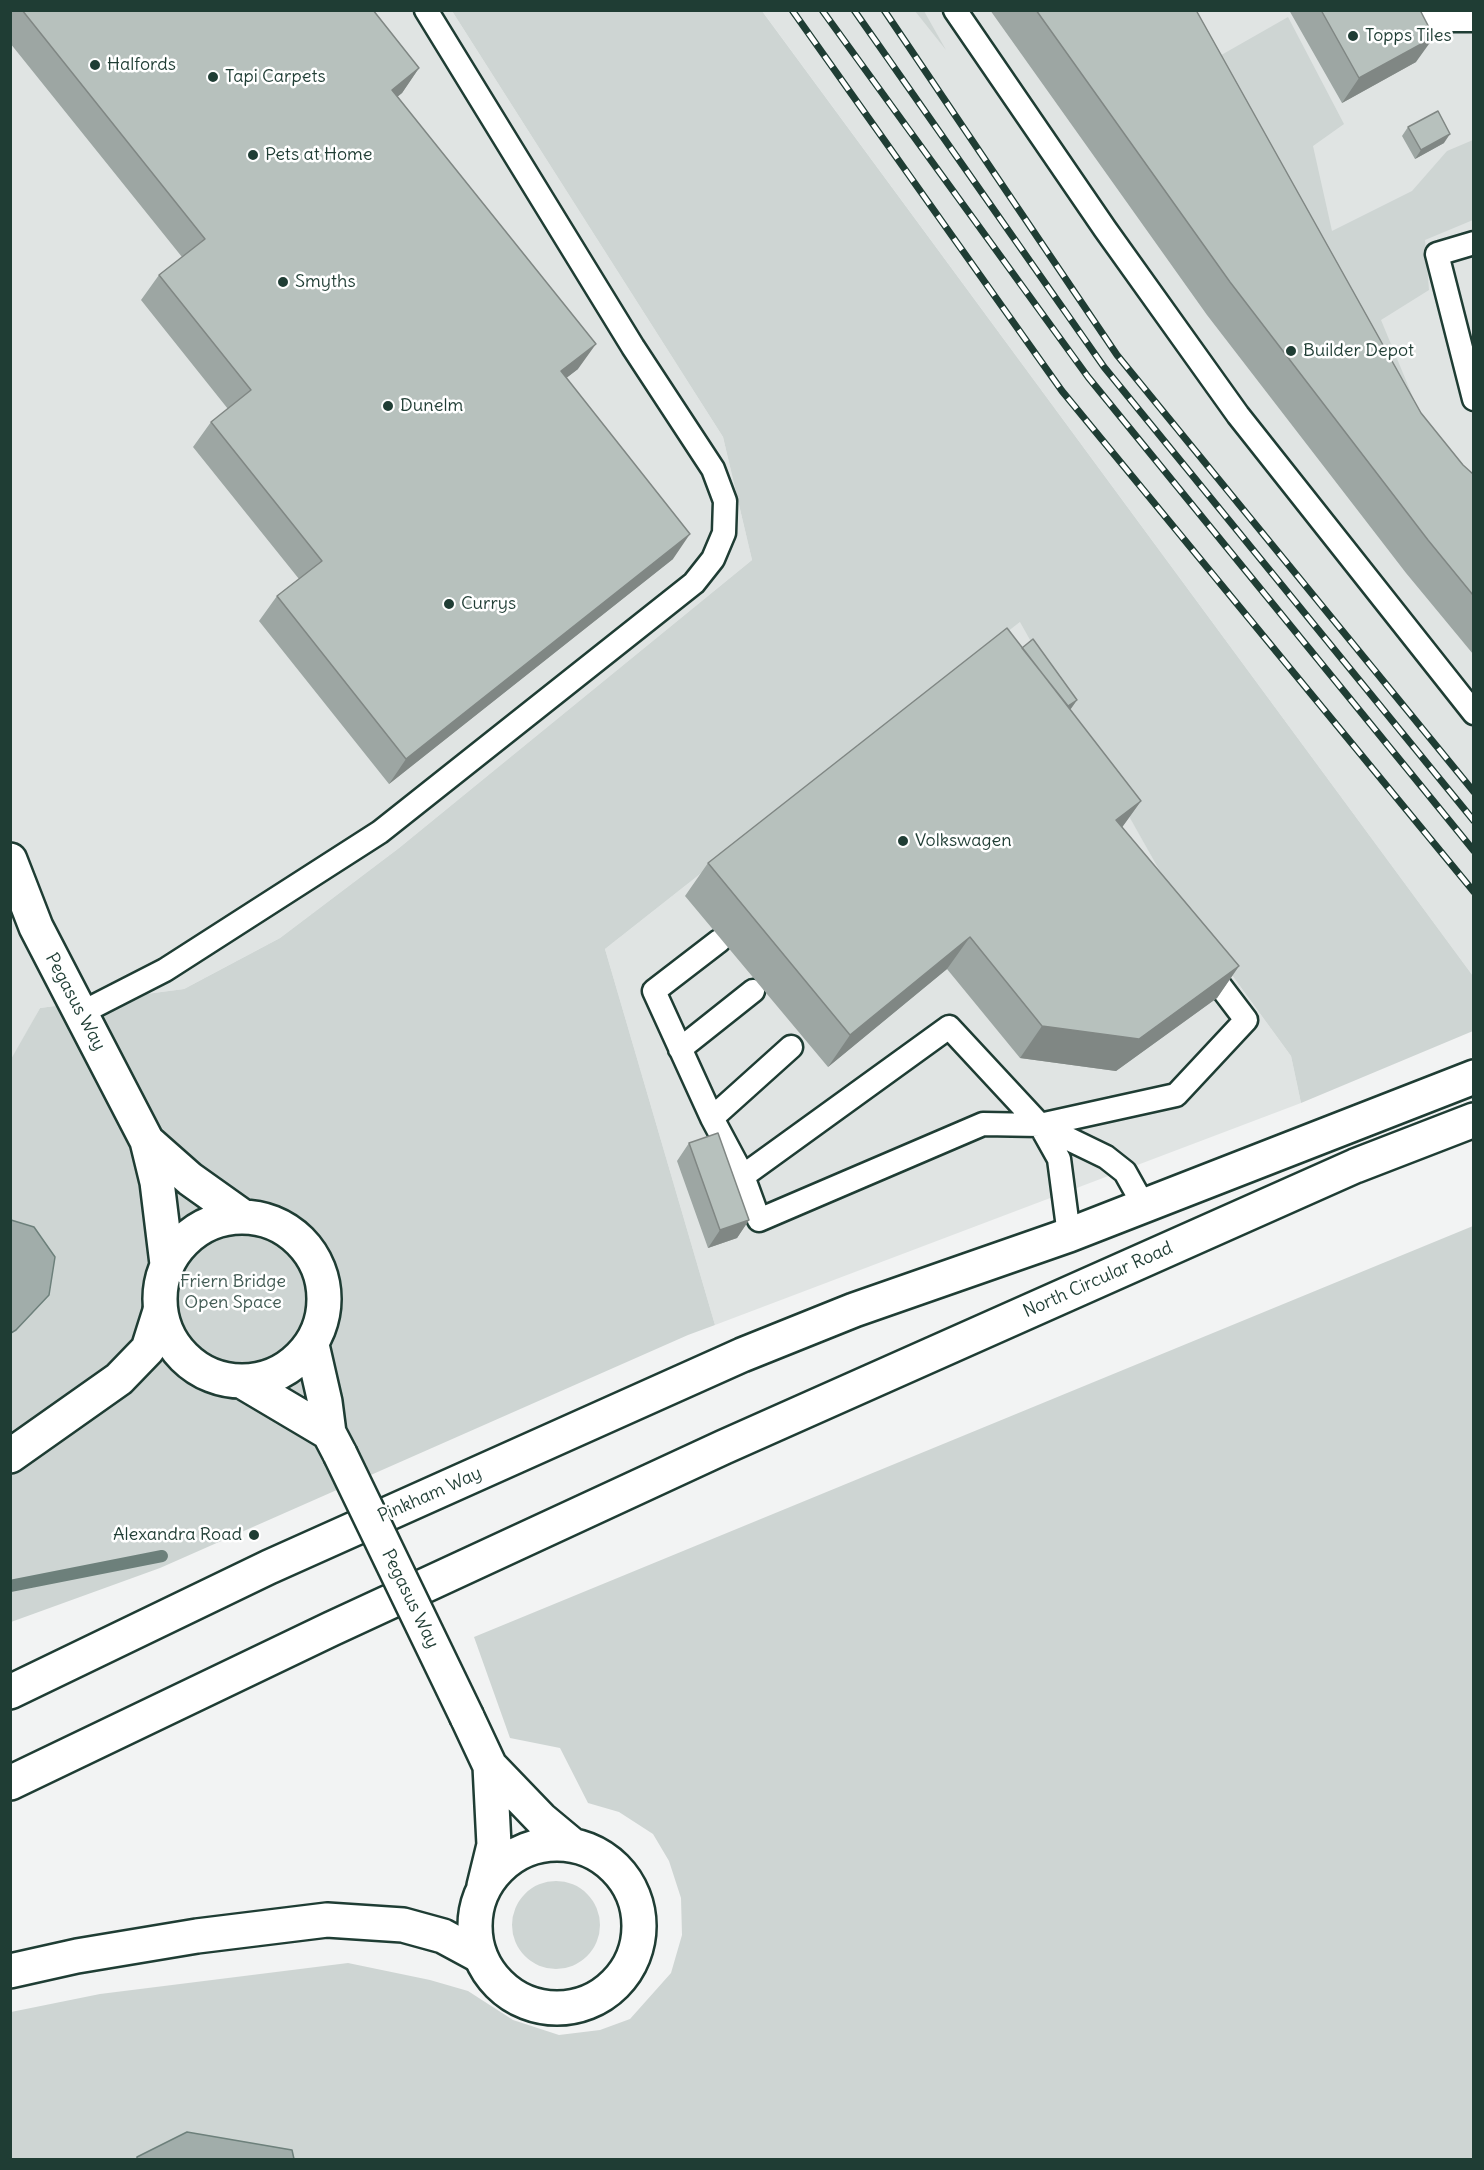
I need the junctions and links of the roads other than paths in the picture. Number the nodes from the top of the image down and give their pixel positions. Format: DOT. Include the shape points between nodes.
graph roads {
  1 [pos="426,10"];
  2 [pos="955,10"];
  3 [pos="1430,10"];
  4 [pos="1473,20"];
  5 [pos="1473,243"];
  6 [pos="1465,326"];
  7 [pos="1473,399"];
  8 [pos="1473,713"];
  9 [pos="10,860"];
  10 [pos="719,941"];
  11 [pos="1191,946"];
  12 [pos="753,991"];
  13 [pos="81,1013"];
  14 [pos="791,1047"];
  15 [pos="680,1049"];
  16 [pos="1473,1077"];
  17 [pos="712,1118"];
  18 [pos="1473,1120"];
  19 [pos="1040,1125"];
  20 [pos="147,1141"];
  21 [pos="743,1176"];
  22 [pos="1144,1206"];
  23 [pos="242,1216"];
  24 [pos="1069,1235"];
  25 [pos="167,1264"];
  26 [pos="160,1311"];
  27 [pos="312,1345"];
  28 [pos="243,1382"];
  29 [pos="334,1444"];
  30 [pos="10,1456"];
  31 [pos="10,1692"];
  32 [pos="490,1766"];
  33 [pos="10,1783"];
  34 [pos="571,1844"];
  35 [pos="482,1891"];
  36 [pos="480,1956"];
  37 [pos="10,1971"];
  1 -- 13 [label="lane" via="713,469 725,501 724,533 713,560 694,583 380,832 165,970"];
  2 -- 8 [label="lane" via="1238,416"];
  3 -- 4 [label="lane" via="1433,20"];
  5 -- 6 [label="lane" via="1437,254"];
  6 -- 7 [label="lane"];
  9 -- 13 [label="main road, Pegasus Way" via="36,927"];
  10 -- 15 [label="lane" via="654,991"];
  11 -- 19 [label="lane" via="1246,1020 1176,1095"];
  12 -- 15 [label="lane"];
  13 -- 20 [label="main road, Pegasus Way"];
  14 -- 17 [label="lane"];
  15 -- 17 [label="lane"];
  16 -- 22 [label="main road"];
  17 -- 21 [label="lane"];
  18 -- 33 [label="main road, North Circular Road" via="1355,1166 724,1447"];
  19 -- 21 [label="lane" via="983,1124 759,1220"];
  19 -- 21 [label="lane" via="949,1027"];
  19 -- 22 [label="lane" via="1106,1157 1125,1172"];
  19 -- 24 [label="lane" via="1059,1159"];
  20 -- 23 [label="main road, Pegasus Way" via="190,1179"];
  20 -- 25 [label="main road, Pegasus Way" via="157,1182"];
  22 -- 24 [label="main road"];
  23 -- 25 [label="main road" via="220,1219 199,1228 186,1238"];
  23 -- 27 [label="main road" via="277,1224 312,1253 325,1292 321,1326"];
  24 -- 31 [label="main road, Pinkham Way" via="854,1310 742,1355 269,1568"];
  25 -- 26 [label="main road" via="160,1289"];
  26 -- 28 [label="main road" via="175,1347 196,1368 222,1379"];
  26 -- 30 [label="main road" via="148,1349 119,1379"];
  27 -- 28 [label="main road" via="273,1376"];
  27 -- 29 [label="main road, Pegasus Way"];
  28 -- 29 [label="main road"];
  29 -- 32 [label="main road, Pegasus Way, bridge"];
  32 -- 34 [label="main road, Pegasus Way"];
  32 -- 35 [label="main road, Pegasus Way" via="494,1845"];
  34 -- 35 [label="main road" via="544,1844 519,1852 498,1869"];
  34 -- 36 [label="main road" via="595,1852 615,1866 630,1886 639,1909 640,1934 634,1958 621,1979 580,2006 555,2008 531,2004 508,1993 491,1976"];
  35 -- 36 [label="main road" via="475,1934"];
  36 -- 37 [label="main road" via="443,1936 403,1925 327,1920 197,1936"];
}
